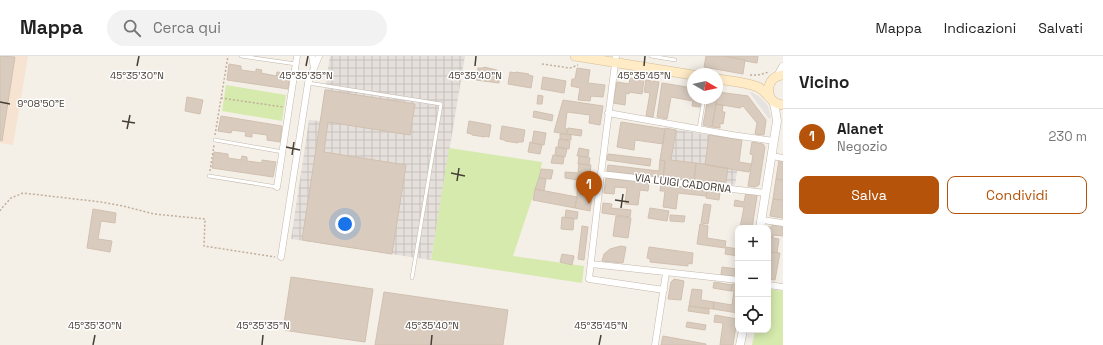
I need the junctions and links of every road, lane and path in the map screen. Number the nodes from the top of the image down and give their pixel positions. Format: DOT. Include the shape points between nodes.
graph roads {
  1 [pos="228,56"];
  2 [pos="241,56"];
  3 [pos="297,56"];
  4 [pos="312,56"];
  5 [pos="319,56"];
  6 [pos="651,56"];
  7 [pos="615,59"];
  8 [pos="576,60"];
  9 [pos="675,60"];
  10 [pos="296,64"];
  11 [pos="542,64"];
  12 [pos="783,66"];
  13 [pos="314,68"];
  14 [pos="687,74"];
  15 [pos="776,75"];
  16 [pos="723,79"];
  17 [pos="749,80"];
  18 [pos="308,83"];
  19 [pos="221,98"];
  20 [pos="771,99"];
  21 [pos="703,104"];
  22 [pos="783,105"];
  23 [pos="289,108"];
  24 [pos="783,112"];
  25 [pos="608,113"];
  26 [pos="777,121"];
  27 [pos="699,129"];
  28 [pos="214,140"];
  29 [pos="774,141"];
  30 [pos="283,152"];
  31 [pos="772,156"];
  32 [pos="783,158"];
  33 [pos="601,174"];
  34 [pos="209,176"];
  35 [pos="277,187"];
  36 [pos="766,193"];
  37 [pos="0,211"];
  38 [pos="761,224"];
  39 [pos="783,224"];
  40 [pos="281,258"];
  41 [pos="591,264"];
  42 [pos="666,273"];
  43 [pos="412,278"];
  44 [pos="735,280"];
  45 [pos="771,285"];
  46 [pos="783,287"];
  47 [pos="664,290"];
  48 [pos="742,333"];
  49 [pos="655,345"];
  50 [pos="740,345"];
  1 -- 19 [label="path"];
  2 -- 10 [label="lane"];
  3 -- 10 [label="street"];
  4 -- 13 [label="street"];
  5 -- 13 [label="street"];
  6 -- 9 [label="lane"];
  7 -- 8 [label="main road"];
  7 -- 14 [label="main road"];
  7 -- 25 [label="street"];
  8 -- 11 [label="path" via="570,68"];
  10 -- 23 [label="street"];
  12 -- 15 [label="street"];
  13 -- 18 [label="street"];
  15 -- 17 [label="path" via="758,75"];
  15 -- 17 [label="main road" via="758,84"];
  15 -- 20 [label="main road" via="768,88"];
  16 -- 17 [label="main road"];
  17 -- 20 [label="main road" via="764,90"];
  18 -- 40 [label="street"];
  18 -- 43 [label="lane" via="441,104"];
  19 -- 23 [label="path"];
  19 -- 28 [label="path"];
  20 -- 22 [label="main road"];
  20 -- 26 [label="street"];
  21 -- 27 [label="lane"];
  23 -- 30 [label="street"];
  24 -- 26 [label="street"];
  25 -- 27 [label="street"];
  25 -- 33 [label="street"];
  26 -- 29 [label="street"];
  27 -- 29 [label="street"];
  28 -- 30 [label="lane"];
  28 -- 34 [label="path"];
  29 -- 31 [label="street"];
  30 -- 35 [label="street"];
  31 -- 32 [label="street"];
  31 -- 36 [label="street"];
  33 -- 36 [label="street, VIA LUIGI CADORNA"];
  33 -- 41 [label="street"];
  34 -- 35 [label="lane"];
  36 -- 38 [label="street"];
  37 -- 40 [label="path" via="11,198 23,193 101,202 154,214 205,219 204,246"];
  38 -- 39 [label="street"];
  41 -- 42 [label="street"];
  41 -- 47 [label="street" via="589,279"];
  42 -- 44 [label="street"];
  42 -- 47 [label="street"];
  45 -- 46 [label="street"];
  47 -- 49 [label="street"];
  48 -- 50 [label="street"];
}
